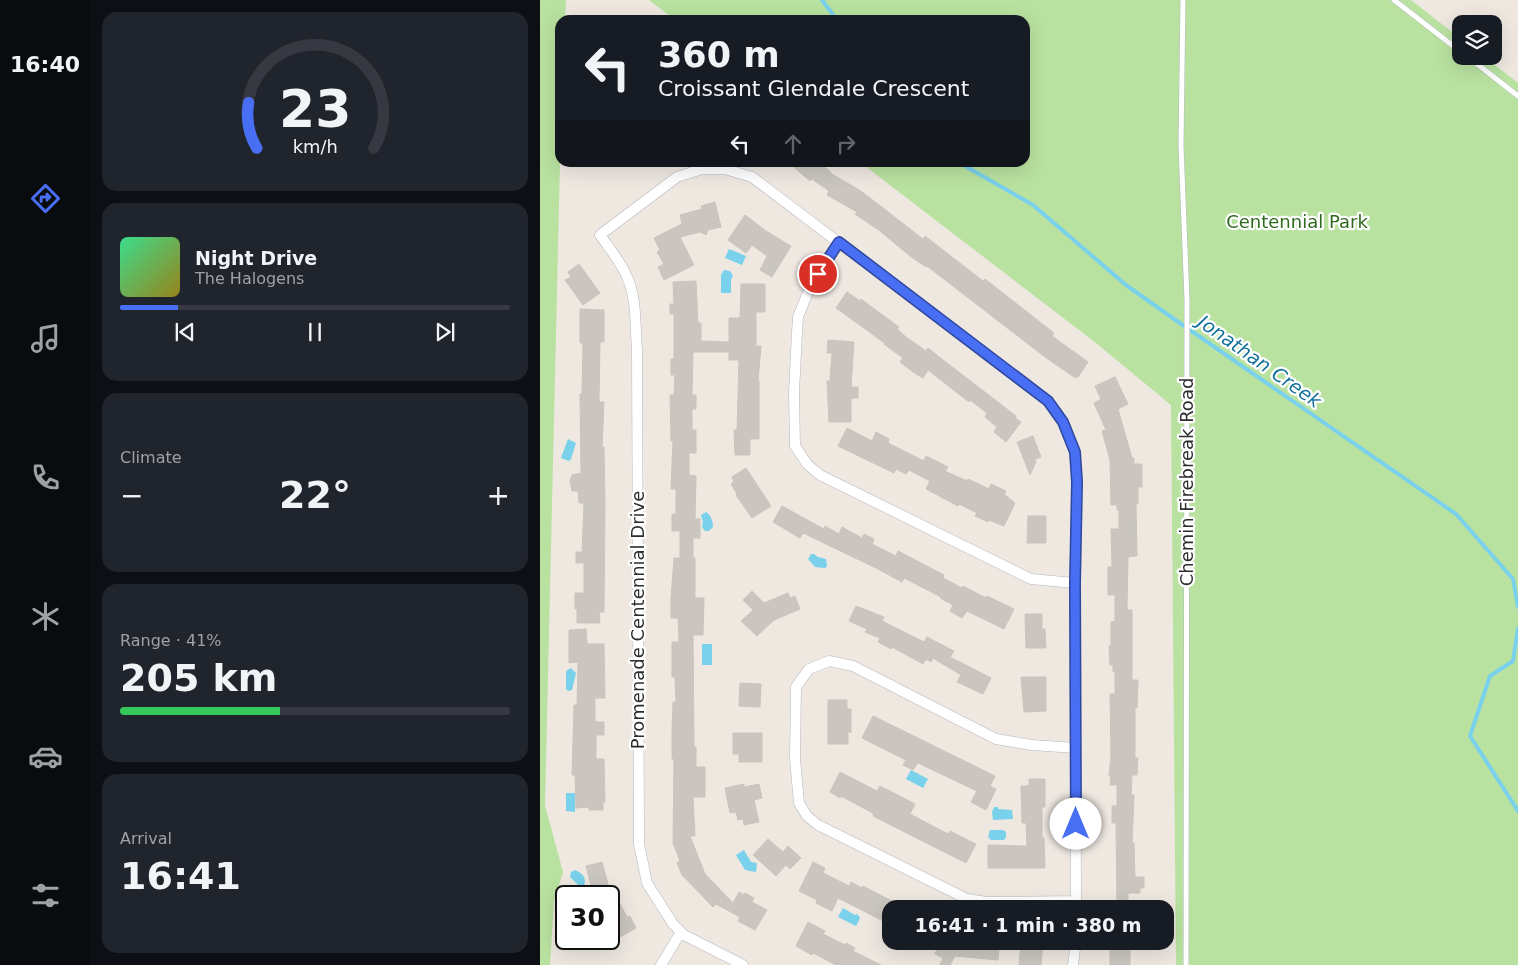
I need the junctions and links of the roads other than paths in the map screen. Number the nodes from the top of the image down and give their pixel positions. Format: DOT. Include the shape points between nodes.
graph roads {
  1 [pos="1183,0"];
  2 [pos="1394,0"];
  3 [pos="1452,45"];
  4 [pos="1478,65"];
  5 [pos="1518,96"];
  6 [pos="839,242"];
  7 [pos="1075,584"];
  8 [pos="1075,748"];
  9 [pos="974,900"];
  10 [pos="1076,900"];
  11 [pos="681,932"];
  12 [pos="1075,950"];
  13 [pos="660,965"];
  14 [pos="743,965"];
  15 [pos="1073,965"];
  16 [pos="1186,965"];
  1 -- 16 [label="lane, Chemin Firebreak Road" via="1181,146 1187,300"];
  2 -- 3 [label="lane"];
  4 -- 5 [label="lane"];
  6 -- 7 [label="street" via="1048,401 1063,422 1075,452"];
  6 -- 7 [label="street" via="808,292 798,317 795,446 806,464 820,475 1031,580"];
  6 -- 11 [label="street, Promenade Centennial Drive" via="752,177 724,169 702,169 678,177 600,235 628,278 637,350 639,844 647,883"];
  7 -- 8 [label="street"];
  8 -- 9 [label="street" via="996,739 853,666 829,661 809,669 796,687 795,759 799,803 806,816 818,825"];
  8 -- 10 [label="street"];
  11 -- 13 [label="street"];
  11 -- 14 [label="street, Promenade Centennial Drive"];
  12 -- 15 [label="street"];
}
